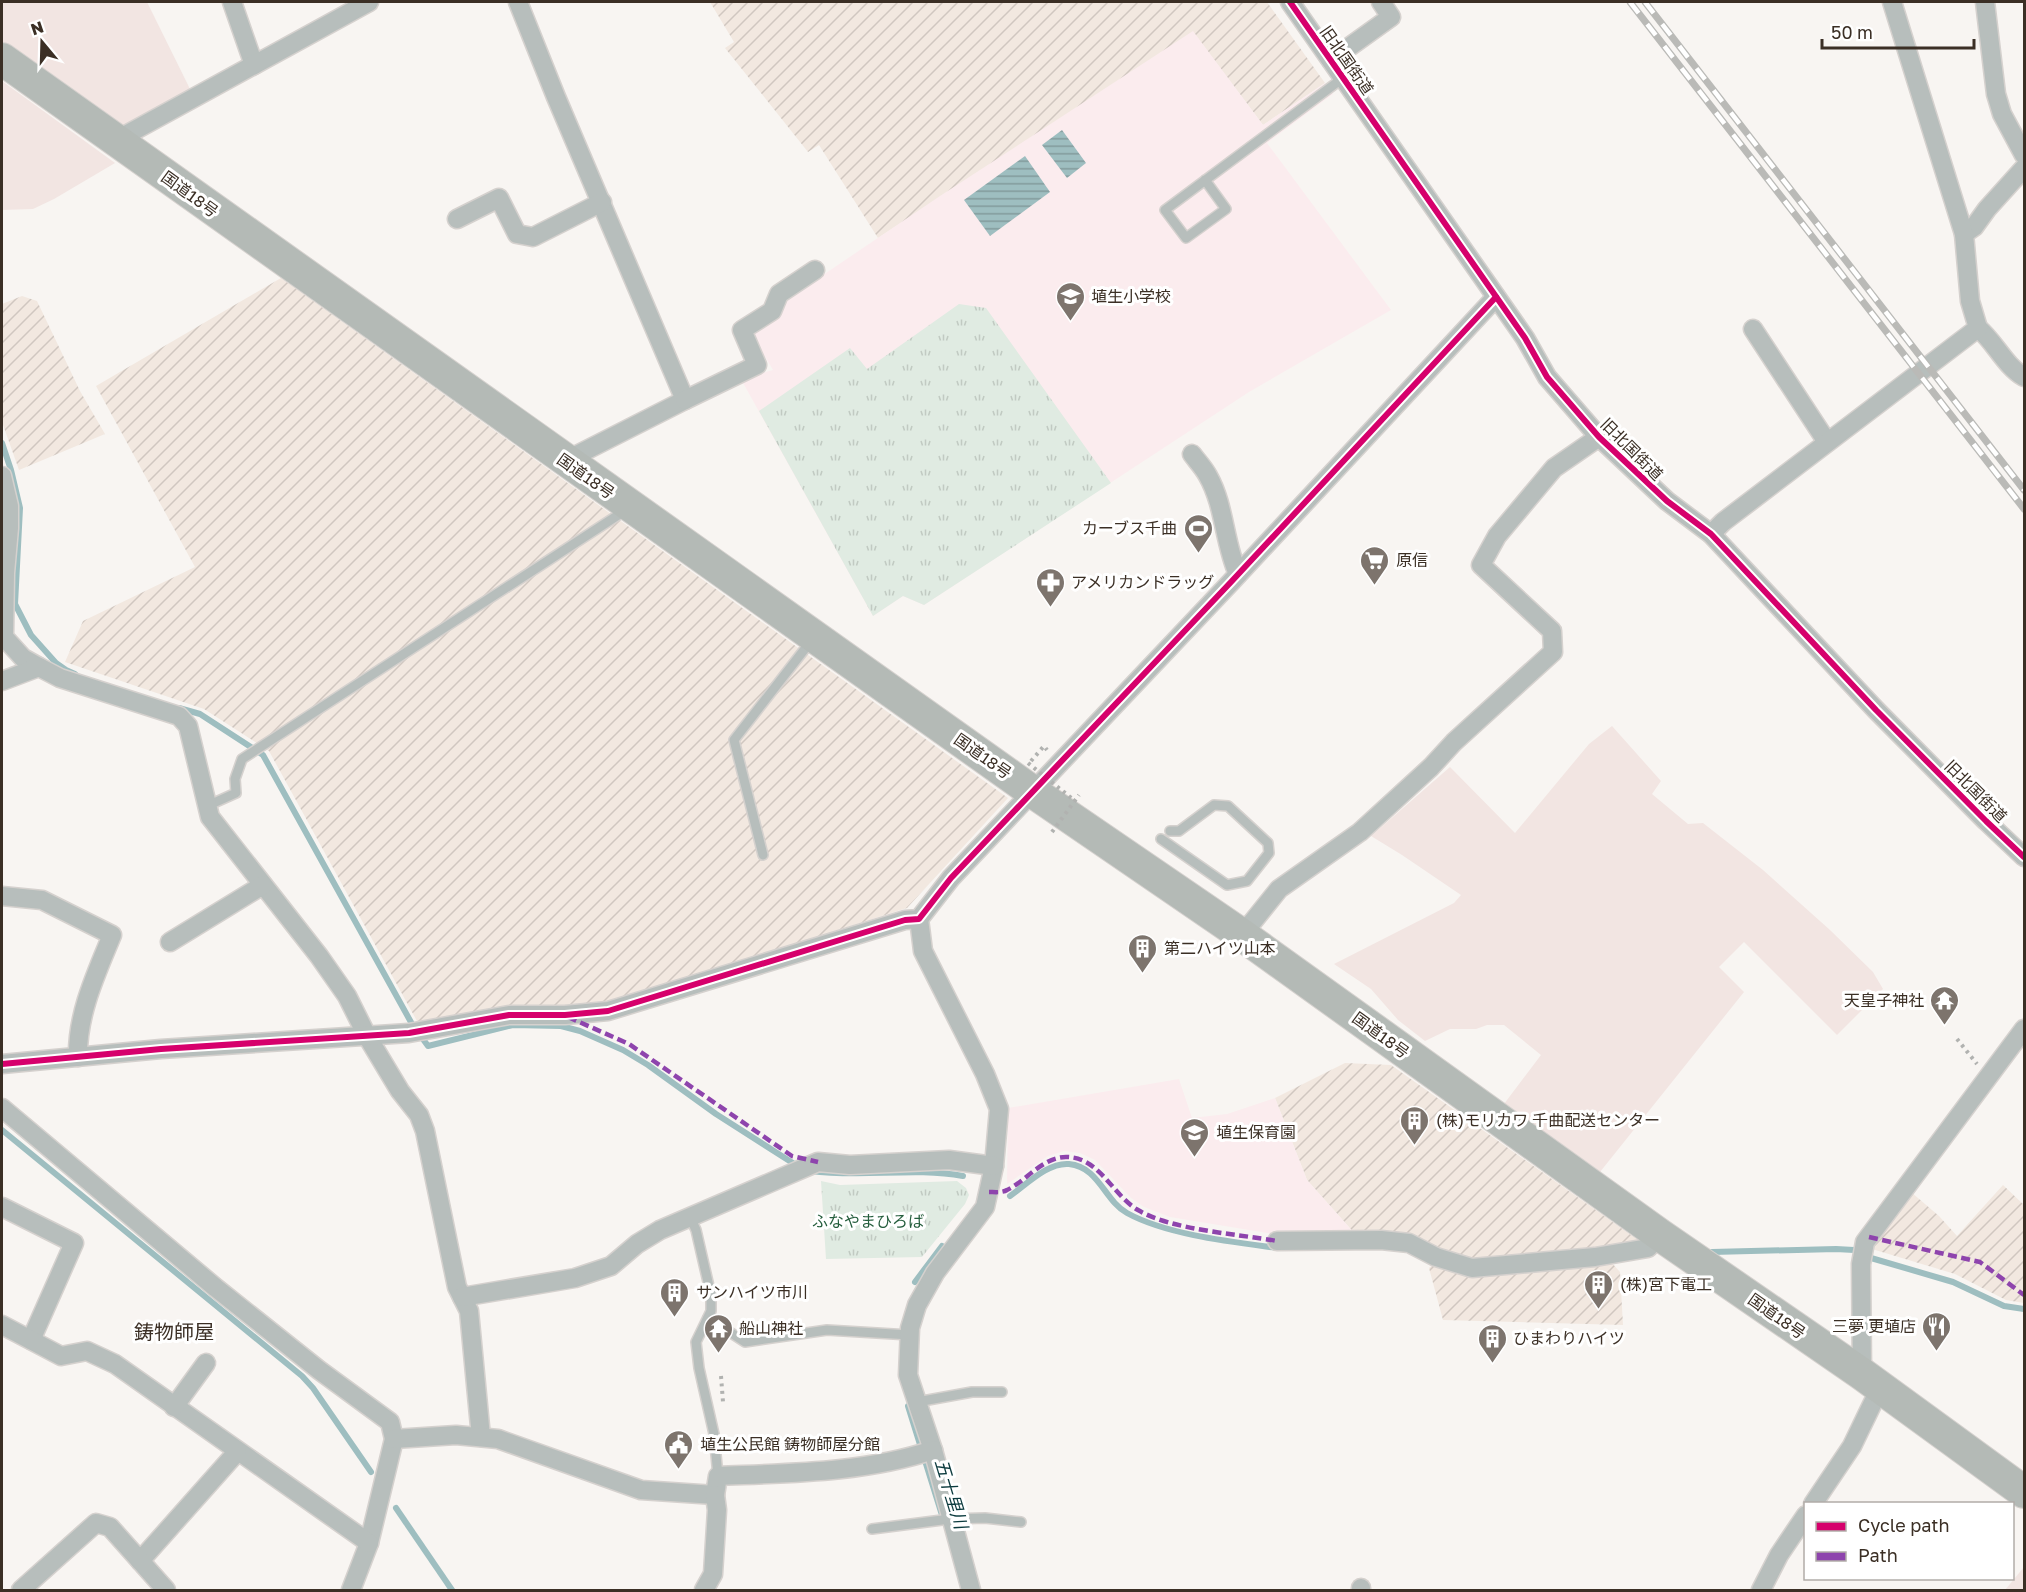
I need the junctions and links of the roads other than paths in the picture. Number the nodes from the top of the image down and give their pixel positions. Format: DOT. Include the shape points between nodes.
graph roads {
  1 [pos="232,2"];
  2 [pos="369,2"];
  3 [pos="518,2"];
  4 [pos="1290,2"];
  5 [pos="1381,2"];
  6 [pos="1892,2"];
  7 [pos="1985,2"];
  8 [pos="2,59"];
  9 [pos="1331,60"];
  10 [pos="254,65"];
  11 [pos="1343,78"];
  12 [pos="115,141"];
  13 [pos="2025,155"];
  14 [pos="2025,168"];
  15 [pos="1205,180"];
  16 [pos="602,202"];
  17 [pos="457,219"];
  18 [pos="1964,234"];
  19 [pos="815,270"];
  20 [pos="1496,297"];
  21 [pos="1978,328"];
  22 [pos="1753,329"];
  23 [pos="2025,377"];
  24 [pos="686,400"];
  25 [pos="1599,437"];
  26 [pos="1827,442"];
  27 [pos="1192,454"];
  28 [pos="565,461"];
  29 [pos="2,476"];
  30 [pos="631,507"];
  31 [pos="1711,534"];
  32 [pos="1238,574"];
  33 [pos="814,637"];
  34 [pos="39,667"];
  35 [pos="2,681"];
  36 [pos="1052,789"];
  37 [pos="207,806"];
  38 [pos="1170,831"];
  39 [pos="1161,839"];
  40 [pos="763,855"];
  41 [pos="2025,857"];
  42 [pos="263,885"];
  43 [pos="2,896"];
  44 [pos="919,919"];
  45 [pos="1242,935"];
  46 [pos="170,942"];
  47 [pos="2025,1029"];
  48 [pos="367,1036"];
  49 [pos="78,1057"];
  50 [pos="2,1064"];
  51 [pos="2,1108"];
  52 [pos="994,1166"];
  53 [pos="2,1207"];
  54 [pos="690,1217"];
  55 [pos="1660,1235"];
  56 [pos="1277,1241"];
  57 [pos="462,1296"];
  58 [pos="708,1318"];
  59 [pos="2,1325"];
  60 [pos="910,1335"];
  61 [pos="32,1340"];
  62 [pos="206,1363"];
  63 [pos="1871,1381"];
  64 [pos="1002,1392"];
  65 [pos="917,1402"];
  66 [pos="174,1407"];
  67 [pos="481,1437"];
  68 [pos="394,1439"];
  69 [pos="933,1450"];
  70 [pos="237,1452"];
  71 [pos="718,1476"];
  72 [pos="2025,1492"];
  73 [pos="715,1495"];
  74 [pos="1814,1502"];
  75 [pos="1804,1518"];
  76 [pos="951,1519"];
  77 [pos="1021,1522"];
  78 [pos="872,1529"];
  79 [pos="369,1543"];
  80 [pos="140,1561"];
  81 [pos="21,1590"];
  82 [pos="166,1590"];
  83 [pos="351,1590"];
  84 [pos="704,1590"];
  85 [pos="971,1590"];
  86 [pos="1761,1590"];
  1 -- 10 [label="street"];
  2 -- 10 [label="street"];
  3 -- 16 [label="street"];
  4 -- 9 [label="street, 旧北国街道"];
  5 -- 9 [label="street" via="1391,17"];
  6 -- 18 [label="street"];
  7 -- 13 [label="street" via="1996,94 2002,114"];
  8 -- 12 [label="highway, 国道18号"];
  9 -- 11 [label="street, 旧北国街道"];
  10 -- 12 [label="street"];
  11 -- 15 [label="lane"];
  11 -- 20 [label="street, 旧北国街道"];
  12 -- 28 [label="highway, 国道18号"];
  14 -- 18 [label="street"];
  15 -- 15 [label="lane" via="1165,210 1186,238 1226,209"];
  16 -- 17 [label="street" via="533,237 517,234 499,198"];
  16 -- 24 [label="street"];
  18 -- 21 [label="street" via="1970,301"];
  19 -- 24 [label="street" via="779,294 772,311 742,330 757,365"];
  20 -- 25 [label="street, 旧北国街道" via="1547,377"];
  20 -- 32 [label="street"];
  21 -- 23 [label="street" via="2016,373"];
  21 -- 26 [label="street"];
  22 -- 26 [label="street"];
  24 -- 28 [label="street"];
  25 -- 31 [label="street, 旧北国街道" via="1667,501"];
  25 -- 45 [label="street" via="1554,468 1497,536 1481,565 1552,632 1553,652 1360,832 1279,889"];
  26 -- 31 [label="street"];
  27 -- 32 [label="street" via="1209,476"];
  28 -- 30 [label="highway, 国道18号"];
  29 -- 34 [label="street" via="9,506 4,637 23,658"];
  30 -- 33 [label="highway, 国道18号"];
  30 -- 37 [label="lane" via="242,759 235,779 236,793"];
  31 -- 41 [label="street, 旧北国街道" via="1876,710"];
  32 -- 36 [label="street"];
  33 -- 36 [label="highway, 国道18号"];
  33 -- 40 [label="lane" via="734,740"];
  34 -- 35 [label="street"];
  34 -- 37 [label="street" via="60,678 178,716 188,726"];
  36 -- 44 [label="street" via="951,878"];
  36 -- 45 [label="highway, 国道18号"];
  37 -- 42 [label="street" via="210,817"];
  38 -- 39 [label="lane" via="1179,831 1214,805 1228,806 1268,843 1269,853 1247,881 1227,885"];
  42 -- 46 [label="street"];
  42 -- 48 [label="street" via="347,996"];
  43 -- 49 [label="street" via="42,900 112,935 87,998 77,1036"];
  44 -- 48 [label="street" via="905,920 608,1011 509,1015 417,1032"];
  44 -- 52 [label="street" via="923,951 999,1109"];
  45 -- 55 [label="highway, 国道18号"];
  47 -- 63 [label="street" via="1865,1242 1861,1264"];
  48 -- 49 [label="street"];
  48 -- 57 [label="street" via="419,1115 425,1131"];
  49 -- 50 [label="street"];
  51 -- 68 [label="street" via="216,1288 390,1422"];
  52 -- 54 [label="street" via="949,1160 850,1165 818,1162"];
  52 -- 60 [label="street" via="985,1207 935,1273 917,1305"];
  53 -- 61 [label="street" via="74,1243"];
  54 -- 57 [label="street" via="652,1235 611,1266 575,1278"];
  54 -- 58 [label="lane" via="711,1294"];
  55 -- 56 [label="street" via="1648,1248 1637,1250 1472,1268 1408,1243"];
  55 -- 63 [label="highway, 国道18号"];
  57 -- 67 [label="street" via="469,1311"];
  58 -- 60 [label="lane" via="745,1342 827,1330"];
  58 -- 71 [label="lane" via="696,1342"];
  59 -- 61 [label="street"];
  60 -- 65 [label="street" via="908,1375"];
  61 -- 66 [label="street" via="61,1356 87,1351 115,1364"];
  62 -- 66 [label="street"];
  63 -- 72 [label="highway, 国道18号"];
  63 -- 74 [label="street" via="1852,1446"];
  64 -- 65 [label="lane" via="972,1392"];
  65 -- 69 [label="street"];
  66 -- 70 [label="street"];
  67 -- 68 [label="street"];
  67 -- 73 [label="street" via="498,1439 641,1490"];
  68 -- 79 [label="street"];
  69 -- 71 [label="street" via="902,1460 811,1472"];
  69 -- 76 [label="street"];
  70 -- 79 [label="street"];
  70 -- 80 [label="street"];
  71 -- 73 [label="street"];
  73 -- 84 [label="street" via="713,1574"];
  75 -- 86 [label="street"];
  76 -- 77 [label="lane"];
  76 -- 78 [label="lane"];
  76 -- 85 [label="street"];
  79 -- 83 [label="street"];
  80 -- 81 [label="street" via="110,1527 96,1523"];
  80 -- 82 [label="street"];
}
